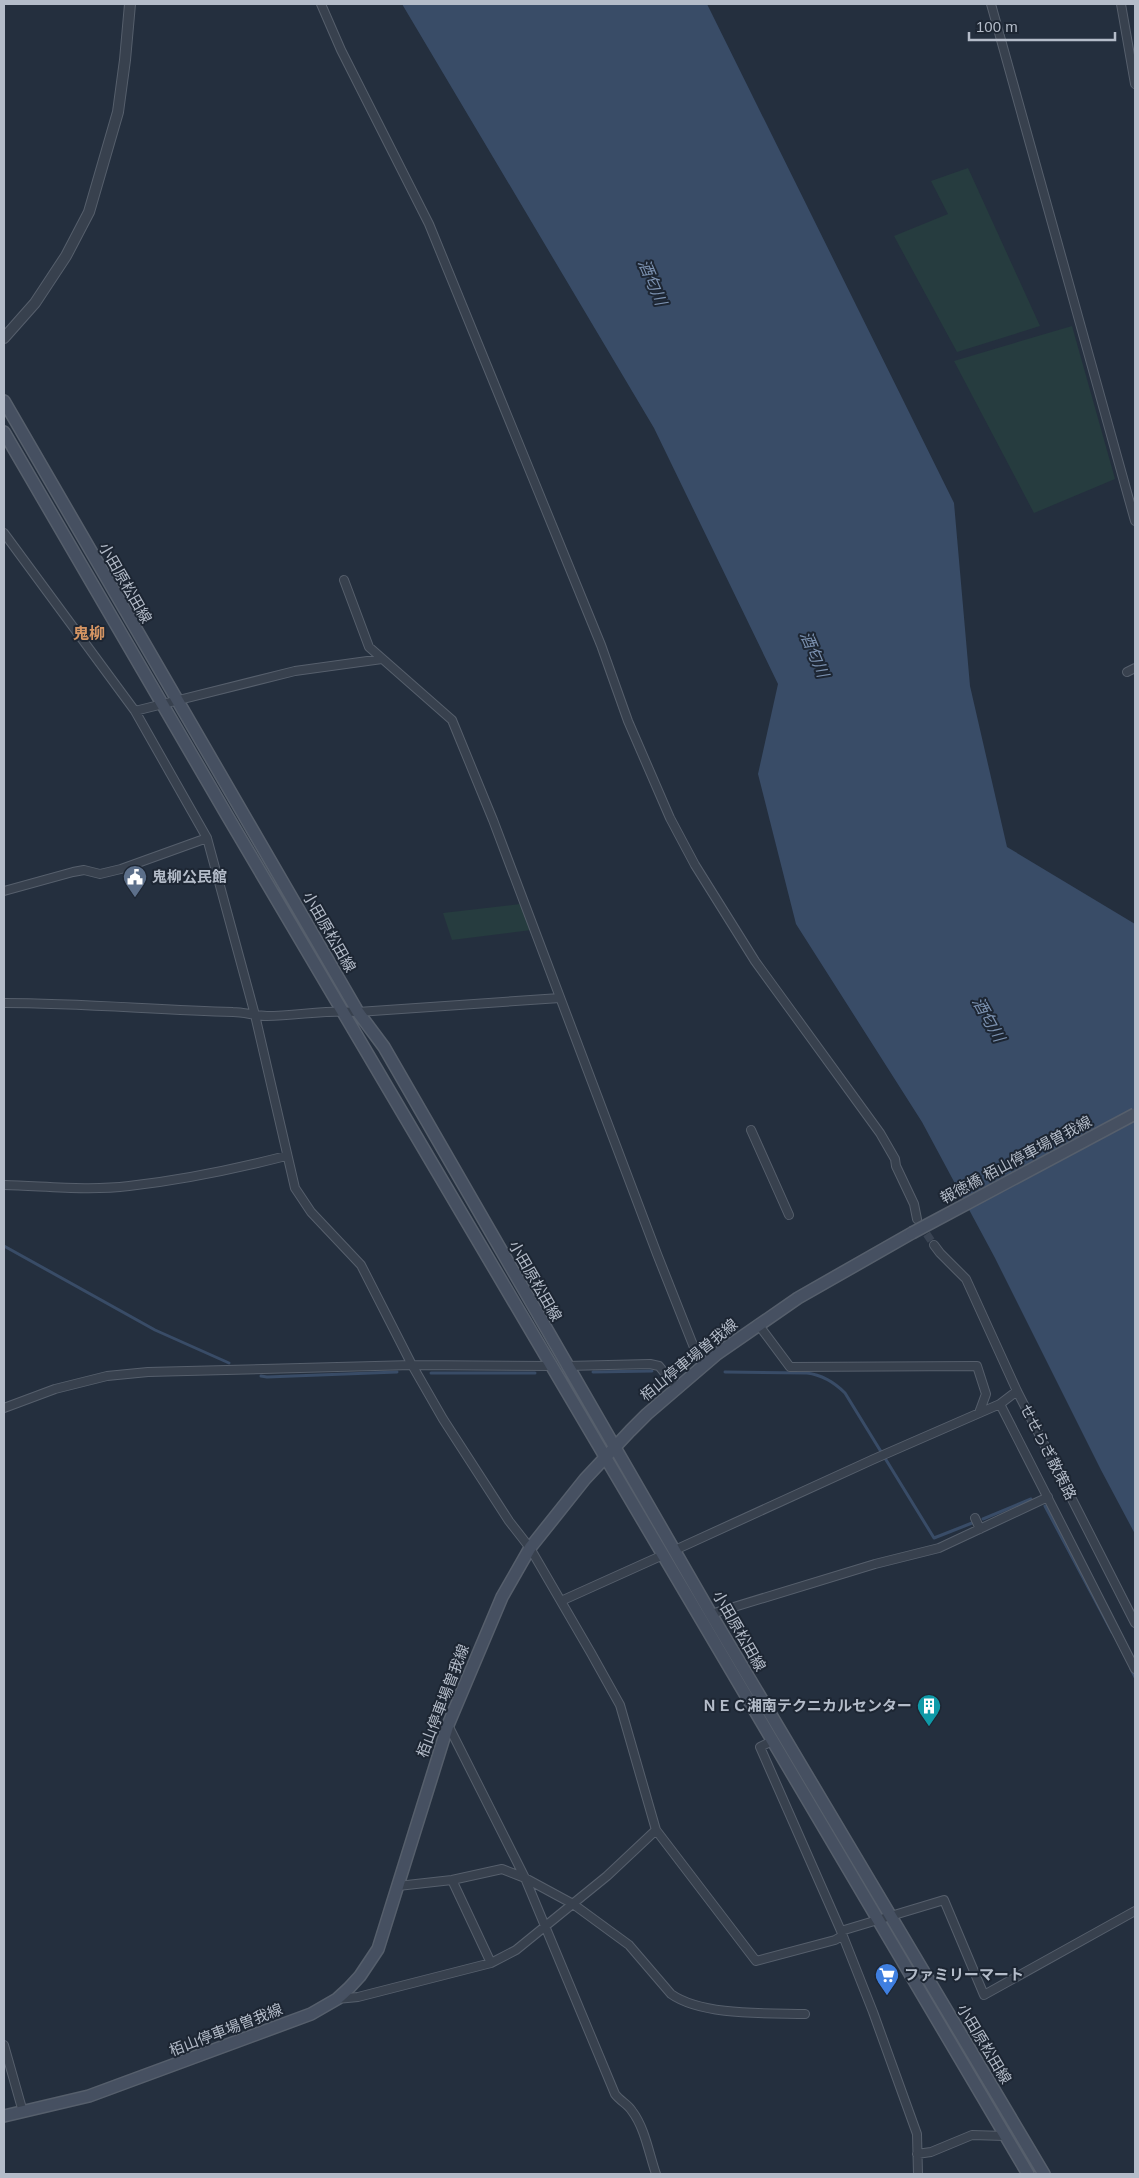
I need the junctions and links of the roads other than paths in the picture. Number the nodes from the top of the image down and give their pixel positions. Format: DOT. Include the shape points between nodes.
graph roads {
  1 [pos="130,4"];
  2 [pos="321,4"];
  3 [pos="991,4"];
  4 [pos="1121,4"];
  5 [pos="1135,84"];
  6 [pos="4,338"];
  7 [pos="4,401"];
  8 [pos="4,432"];
  9 [pos="1135,521"];
  10 [pos="4,533"];
  11 [pos="344,580"];
  12 [pos="382,659"];
  13 [pos="1135,668"];
  14 [pos="1127,672"];
  15 [pos="176,700"];
  16 [pos="162,703"];
  17 [pos="135,711"];
  18 [pos="207,838"];
  19 [pos="4,891"];
  20 [pos="560,998"];
  21 [pos="4,1003"];
  22 [pos="342,1011"];
  23 [pos="358,1012"];
  24 [pos="255,1015"];
  25 [pos="1135,1114"];
  26 [pos="751,1130"];
  27 [pos="286,1156"];
  28 [pos="4,1184"];
  29 [pos="789,1215"];
  30 [pos="917,1219"];
  31 [pos="912,1233"];
  32 [pos="934,1245"];
  33 [pos="758,1324"];
  34 [pos="412,1365"];
  35 [pos="551,1366"];
  36 [pos="567,1366"];
  37 [pos="704,1366"];
  38 [pos="680,1386"];
  39 [pos="1017,1392"];
  40 [pos="1000,1404"];
  41 [pos="4,1408"];
  42 [pos="979,1413"];
  43 [pos="615,1447"];
  44 [pos="606,1458"];
  45 [pos="1048,1497"];
  46 [pos="975,1518"];
  47 [pos="980,1529"];
  48 [pos="530,1548"];
  49 [pos="675,1550"];
  50 [pos="663,1555"];
  51 [pos="561,1601"];
  52 [pos="711,1614"];
  53 [pos="1135,1623"];
  54 [pos="1135,1669"];
  55 [pos="448,1725"];
  56 [pos="772,1741"];
  57 [pos="656,1830"];
  58 [pos="525,1878"];
  59 [pos="452,1880"];
  60 [pos="398,1886"];
  61 [pos="573,1904"];
  62 [pos="1135,1910"];
  63 [pos="890,1916"];
  64 [pos="877,1920"];
  65 [pos="544,1927"];
  66 [pos="841,1933"];
  67 [pos="491,1963"];
  68 [pos="337,1999"];
  69 [pos="805,2014"];
  70 [pos="4,2045"];
  71 [pos="24,2112"];
  72 [pos="4,2116"];
  73 [pos="1005,2136"];
  74 [pos="917,2154"];
  75 [pos="656,2174"];
  76 [pos="918,2174"];
  77 [pos="1028,2174"];
  78 [pos="1044,2174"];
  1 -- 6 [label="street" via="118,112 89,212 66,256 35,303"];
  2 -- 30 [label="street" via="429,224 670,818 740,939 880,1134 895,1159"];
  3 -- 9 [label="street"];
  4 -- 5 [label="street"];
  7 -- 15 [label="main road, 小田原松田線"];
  8 -- 16 [label="main road, 小田原松田線"];
  10 -- 17 [label="street"];
  11 -- 12 [label="street" via="369,647"];
  12 -- 15 [label="street" via="295,670"];
  12 -- 20 [label="street" via="452,720"];
  13 -- 14 [label="street"];
  15 -- 16 [label="street"];
  15 -- 23 [label="main road, 小田原松田線"];
  16 -- 17 [label="street"];
  16 -- 22 [label="main road, 小田原松田線"];
  17 -- 18 [label="street"];
  18 -- 19 [label="street" via="121,869 100,874 84,870 73,872"];
  18 -- 24 [label="street"];
  20 -- 23 [label="street"];
  20 -- 37 [label="street" via="657,1254"];
  21 -- 24 [label="street" via="246,1012"];
  22 -- 23 [label="street"];
  22 -- 24 [label="street"];
  22 -- 35 [label="main road, 小田原松田線"];
  23 -- 36 [label="main road, 小田原松田線" via="384,1047"];
  24 -- 27 [label="street"];
  25 -- 31 [label="main road, 報徳橋 栢山停車場曽我線, bridge"];
  26 -- 29 [label="street"];
  27 -- 28 [label="street" via="128,1187 84,1189"];
  27 -- 34 [label="street" via="295,1188 311,1212 361,1265"];
  31 -- 33 [label="main road, 栢山停車場曽我線" via="819,1284"];
  32 -- 39 [label="street, せせらぎ散策路" via="966,1279"];
  33 -- 37 [label="main road, 栢山停車場曽我線"];
  33 -- 42 [label="street" via="790,1367 977,1366 986,1394"];
  34 -- 35 [label="street"];
  34 -- 41 [label="street" via="148,1372 107,1376 56,1388"];
  34 -- 48 [label="street" via="448,1427"];
  35 -- 44 [label="main road, 小田原松田線"];
  36 -- 38 [label="street" via="650,1364 660,1366"];
  36 -- 43 [label="main road, 小田原松田線"];
  37 -- 38 [label="main road, 栢山停車場曽我線"];
  38 -- 43 [label="main road, 栢山停車場曽我線"];
  39 -- 40 [label="street"];
  39 -- 53 [label="street, せせらぎ散策路"];
  40 -- 42 [label="street"];
  40 -- 45 [label="street" via="1025,1462"];
  42 -- 49 [label="street"];
  43 -- 44 [label="main road, 栢山停車場曽我線"];
  43 -- 49 [label="main road, 小田原松田線"];
  44 -- 48 [label="main road, 栢山停車場曽我線"];
  44 -- 50 [label="main road, 小田原松田線"];
  45 -- 47 [label="street"];
  45 -- 54 [label="street"];
  46 -- 47 [label="street"];
  47 -- 52 [label="street" via="939,1548"];
  48 -- 51 [label="street"];
  48 -- 55 [label="main road, 栢山停車場曽我線" via="502,1597"];
  49 -- 52 [label="main road, 小田原松田線"];
  50 -- 51 [label="street"];
  50 -- 56 [label="main road, 小田原松田線"];
  51 -- 57 [label="street" via="620,1705"];
  52 -- 63 [label="main road, 小田原松田線"];
  55 -- 58 [label="street"];
  55 -- 60 [label="main road, 栢山停車場曽我線"];
  56 -- 64 [label="main road, 小田原松田線"];
  56 -- 66 [label="street" via="760,1747"];
  57 -- 61 [label="street"];
  57 -- 66 [label="street" via="756,1961"];
  58 -- 59 [label="street" via="502,1869"];
  58 -- 61 [label="street"];
  58 -- 65 [label="street"];
  59 -- 60 [label="street"];
  59 -- 67 [label="street"];
  60 -- 68 [label="main road, 栢山停車場曽我線" via="378,1948 360,1976"];
  61 -- 65 [label="street"];
  61 -- 69 [label="street" via="629,1946 677,1999 699,2007"];
  62 -- 63 [label="street" via="984,1995 944,1900"];
  63 -- 64 [label="street"];
  63 -- 78 [label="main road, 小田原松田線"];
  64 -- 66 [label="street"];
  64 -- 73 [label="main road, 小田原松田線"];
  65 -- 67 [label="street" via="516,1950"];
  65 -- 75 [label="street" via="615,2094 631,2108 637,2120"];
  66 -- 74 [label="street" via="917,2134"];
  67 -- 68 [label="street" via="358,1997"];
  68 -- 71 [label="main road, 栢山停車場曽我線" via="311,2014 89,2096"];
  70 -- 71 [label="street"];
  71 -- 72 [label="main road, 栢山停車場曽我線"];
  73 -- 74 [label="street" via="972,2135 931,2152"];
  73 -- 77 [label="main road, 小田原松田線"];
  74 -- 76 [label="street"];
}
